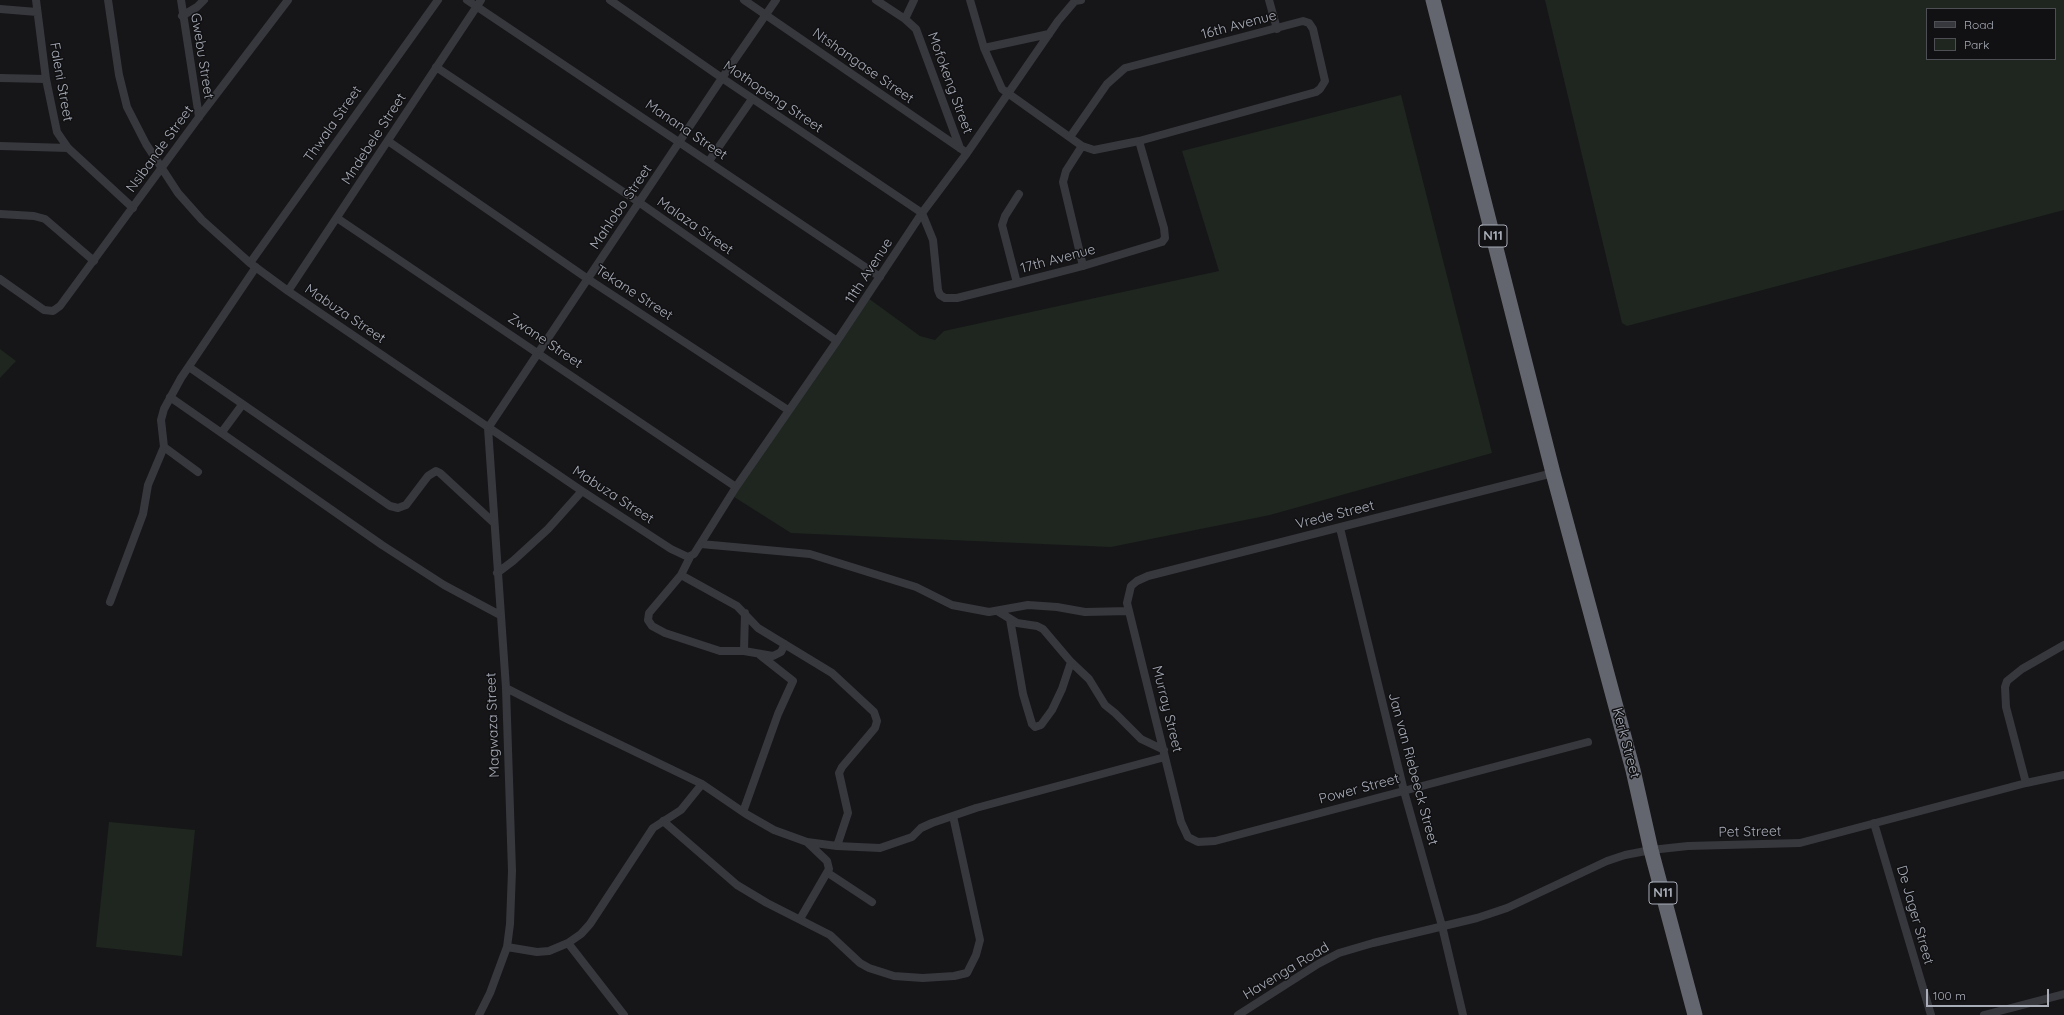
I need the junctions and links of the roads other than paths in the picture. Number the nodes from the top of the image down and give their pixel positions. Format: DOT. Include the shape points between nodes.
graph roads {
  1 [pos="36,0"];
  2 [pos="108,0"];
  3 [pos="181,0"];
  4 [pos="204,0"];
  5 [pos="288,0"];
  6 [pos="438,0"];
  7 [pos="467,0"];
  8 [pos="610,0"];
  9 [pos="744,0"];
  10 [pos="776,0"];
  11 [pos="876,0"];
  12 [pos="914,0"];
  13 [pos="970,0"];
  14 [pos="1077,0"];
  15 [pos="1269,0"];
  16 [pos="1433,0"];
  17 [pos="479,3"];
  18 [pos="0,9"];
  19 [pos="37,12"];
  20 [pos="766,15"];
  21 [pos="182,16"];
  22 [pos="905,19"];
  23 [pos="1277,29"];
  24 [pos="1049,34"];
  25 [pos="984,48"];
  26 [pos="436,67"];
  27 [pos="0,78"];
  28 [pos="722,78"];
  29 [pos="46,79"];
  30 [pos="1007,93"];
  31 [pos="752,99"];
  32 [pos="199,117"];
  33 [pos="1070,137"];
  34 [pos="388,141"];
  35 [pos="680,141"];
  36 [pos="1139,141"];
  37 [pos="0,146"];
  38 [pos="1082,146"];
  39 [pos="68,148"];
  40 [pos="960,148"];
  41 [pos="967,153"];
  42 [pos="709,161"];
  43 [pos="162,169"];
  44 [pos="1019,194"];
  45 [pos="640,203"];
  46 [pos="133,208"];
  47 [pos="922,213"];
  48 [pos="0,214"];
  49 [pos="337,218"];
  50 [pos="94,262"];
  51 [pos="253,265"];
  52 [pos="1083,266"];
  53 [pos="880,277"];
  54 [pos="0,279"];
  55 [pos="588,279"];
  56 [pos="1018,283"];
  57 [pos="288,291"];
  58 [pos="838,341"];
  59 [pos="538,352"];
  60 [pos="189,367"];
  61 [pos="170,397"];
  62 [pos="242,405"];
  63 [pos="788,410"];
  64 [pos="488,428"];
  65 [pos="222,432"];
  66 [pos="164,447"];
  67 [pos="198,472"];
  68 [pos="1553,473"];
  69 [pos="736,487"];
  70 [pos="582,491"];
  71 [pos="494,522"];
  72 [pos="1340,528"];
  73 [pos="701,544"];
  74 [pos="687,556"];
  75 [pos="497,573"];
  76 [pos="681,575"];
  77 [pos="1129,591"];
  78 [pos="110,602"];
  79 [pos="1129,611"];
  80 [pos="1000,612"];
  81 [pos="745,613"];
  82 [pos="500,615"];
  83 [pos="1010,619"];
  84 [pos="785,644"];
  85 [pos="2064,645"];
  86 [pos="744,651"];
  87 [pos="760,655"];
  88 [pos="1071,662"];
  89 [pos="506,688"];
  90 [pos="1588,742"];
  91 [pos="1164,754"];
  92 [pos="2064,775"];
  93 [pos="2026,783"];
  94 [pos="702,784"];
  95 [pos="1404,791"];
  96 [pos="743,812"];
  97 [pos="953,816"];
  98 [pos="663,821"];
  99 [pos="1874,823"];
  100 [pos="1185,833"];
  101 [pos="807,842"];
  102 [pos="837,846"];
  103 [pos="1651,850"];
  104 [pos="828,873"];
  105 [pos="872,902"];
  106 [pos="800,919"];
  107 [pos="1442,926"];
  108 [pos="568,943"];
  109 [pos="507,947"];
  110 [pos="2064,994"];
  111 [pos="479,1015"];
  112 [pos="624,1015"];
  113 [pos="1238,1015"];
  114 [pos="1463,1015"];
  115 [pos="1695,1015"];
  116 [pos="1931,1015"];
  117 [pos="1984,1015"];
  1 -- 19 [label="street, Faleni Street"];
  2 -- 43 [label="street, Mabuza Street" via="119,75 127,107"];
  3 -- 21 [label="street, Gwebu Street"];
  4 -- 21 [label="street" via="197,8"];
  5 -- 32 [label="street, Nsibande Street"];
  6 -- 51 [label="street, Thwala Street"];
  7 -- 17 [label="street, Manana Street"];
  8 -- 28 [label="street, Mothopeng Street"];
  9 -- 20 [label="street, Ntshangase Street"];
  10 -- 20 [label="street, Mahlobo Street"];
  11 -- 22 [label="street, Mofokeng Street"];
  12 -- 22 [label="street"];
  13 -- 25 [label="street"];
  14 -- 24 [label="street, 11th Avenue"];
  15 -- 23 [label="street"];
  16 -- 68 [label="highway, N11"];
  17 -- 26 [label="street, Mndebele Street"];
  17 -- 35 [label="street, Manana Street"];
  18 -- 19 [label="street"];
  19 -- 29 [label="street, Faleni Street"];
  20 -- 28 [label="street, Mahlobo Street"];
  20 -- 40 [label="street, Ntshangase Street"];
  21 -- 32 [label="street, Gwebu Street"];
  22 -- 40 [label="street, Mofokeng Street" via="916,29 919,36"];
  23 -- 33 [label="street, 16th Avenue" via="1125,68 1107,84"];
  23 -- 36 [label="street, 16th Avenue" via="1303,21 1312,26 1324,76 1324,85 1320,89 1312,94"];
  24 -- 25 [label="street"];
  24 -- 30 [label="street, 11th Avenue"];
  25 -- 30 [label="street" via="999,83"];
  26 -- 34 [label="street, Mndebele Street"];
  26 -- 45 [label="street, Malaza Street"];
  27 -- 29 [label="street"];
  28 -- 31 [label="street, Mothopeng Street"];
  28 -- 35 [label="street, Mahlobo Street"];
  29 -- 39 [label="street, Faleni Street" via="55,127"];
  30 -- 33 [label="street, 16th Avenue"];
  30 -- 41 [label="street, 11th Avenue"];
  31 -- 42 [label="street"];
  31 -- 47 [label="street, Mothopeng Street"];
  32 -- 43 [label="street, Nsibande Street"];
  33 -- 38 [label="street, 16th Avenue"];
  34 -- 49 [label="street, Mndebele Street"];
  34 -- 55 [label="street, Tekane Street"];
  35 -- 42 [label="street, Manana Street"];
  35 -- 45 [label="street, Mahlobo Street"];
  36 -- 38 [label="street, 16th Avenue" via="1101,150"];
  36 -- 52 [label="street, 17th Avenue" via="1163,221 1165,238 1160,243"];
  37 -- 39 [label="street"];
  38 -- 52 [label="street" via="1066,171 1063,182"];
  39 -- 46 [label="street, Faleni Street"];
  40 -- 41 [label="street, Ntshangase Street"];
  41 -- 47 [label="street, 11th Avenue"];
  42 -- 53 [label="street, Manana Street"];
  43 -- 46 [label="street, Nsibande Street"];
  43 -- 51 [label="street, Mabuza Street" via="189,207"];
  44 -- 56 [label="street" via="1002,225"];
  45 -- 55 [label="street, Mahlobo Street"];
  45 -- 58 [label="street, Malaza Street"];
  46 -- 50 [label="street, Nsibande Street"];
  47 -- 53 [label="street, 11th Avenue"];
  47 -- 56 [label="street, 17th Avenue" via="933,240 937,284 941,296 957,298"];
  48 -- 50 [label="street" via="34,216 45,220"];
  49 -- 57 [label="street, Mndebele Street"];
  49 -- 59 [label="street, Zwane Street"];
  50 -- 54 [label="street, Nsibande Street" via="60,306 53,311 44,310"];
  51 -- 57 [label="street, Mabuza Street"];
  51 -- 60 [label="street, Thwala Street"];
  52 -- 56 [label="street, 17th Avenue"];
  53 -- 58 [label="street, 11th Avenue"];
  55 -- 59 [label="street, Mahlobo Street"];
  55 -- 63 [label="street, Tekane Street"];
  57 -- 64 [label="street, Mabuza Street"];
  58 -- 63 [label="street, 11th Avenue"];
  59 -- 64 [label="street, Mahlobo Street"];
  59 -- 69 [label="street, Zwane Street"];
  60 -- 61 [label="street, Thwala Street"];
  60 -- 62 [label="street"];
  61 -- 65 [label="street"];
  61 -- 66 [label="street, Thwala Street" via="162,420"];
  62 -- 65 [label="street"];
  62 -- 71 [label="street" via="395,508 406,505 428,476 436,471"];
  63 -- 69 [label="street, 11th Avenue"];
  64 -- 70 [label="street, Mabuza Street"];
  64 -- 71 [label="street, Magwaza Street"];
  65 -- 82 [label="street" via="382,545 444,585"];
  66 -- 67 [label="street"];
  66 -- 78 [label="street" via="148,485 143,514"];
  68 -- 72 [label="street, Vrede Street"];
  68 -- 103 [label="highway, Kerk Street / N11" via="1633,770"];
  69 -- 73 [label="street, 11th Avenue"];
  70 -- 74 [label="street, Mabuza Street"];
  70 -- 75 [label="street" via="548,529"];
  71 -- 75 [label="street, Magwaza Street"];
  72 -- 77 [label="street, Vrede Street" via="1148,576 1137,581"];
  72 -- 95 [label="street, Jan van Riebeeck Street"];
  73 -- 74 [label="street, 11th Avenue"];
  73 -- 80 [label="street" via="810,554 922,589 952,605"];
  74 -- 76 [label="street, 11th Avenue"];
  75 -- 82 [label="street, Magwaza Street"];
  76 -- 81 [label="street"];
  76 -- 86 [label="street, 11th Avenue" via="649,613 648,620 652,626 711,650"];
  77 -- 79 [label="street, Murray Street"];
  79 -- 80 [label="street" via="1084,612 1028,605"];
  79 -- 91 [label="street, Murray Street"];
  80 -- 83 [label="street"];
  81 -- 84 [label="street" via="758,628"];
  81 -- 86 [label="street"];
  82 -- 89 [label="street, Magwaza Street"];
  83 -- 88 [label="street" via="1021,624 1041,627"];
  83 -- 88 [label="street" via="1023,694 1035,727 1041,726 1052,710"];
  84 -- 87 [label="street" via="778,655"];
  84 -- 102 [label="street" via="840,678 868,705 876,717 876,725 870,734 840,769 839,776 848,812"];
  85 -- 93 [label="street" via="2022,669 2007,681 2005,687 2006,707"];
  86 -- 87 [label="street"];
  87 -- 96 [label="street" via="794,681 778,714"];
  88 -- 91 [label="street" via="1089,679 1105,705 1134,734"];
  89 -- 94 [label="street"];
  89 -- 109 [label="street, Magwaza Street" via="512,871"];
  90 -- 95 [label="street, Power Street"];
  91 -- 97 [label="street"];
  91 -- 100 [label="street, Murray Street"];
  92 -- 93 [label="street, Pet Street"];
  93 -- 99 [label="street, Pet Street"];
  94 -- 96 [label="street"];
  94 -- 98 [label="street" via="681,810"];
  95 -- 100 [label="street, Power Street" via="1215,841 1198,842"];
  95 -- 107 [label="street, Jan van Riebeeck Street"];
  96 -- 101 [label="street" via="774,830"];
  97 -- 102 [label="street" via="921,828 912,838 880,848"];
  97 -- 106 [label="street" via="980,940 974,961 967,973 911,978 880,972 860,963 830,935"];
  98 -- 106 [label="street" via="737,885"];
  98 -- 108 [label="street" via="653,828 590,924"];
  99 -- 103 [label="street, Pet Street" via="1800,843 1688,846"];
  99 -- 116 [label="street, De Jager Street"];
  101 -- 102 [label="street"];
  101 -- 104 [label="street" via="829,864"];
  103 -- 107 [label="street, Pet Street" via="1607,861 1506,908"];
  103 -- 115 [label="highway, Kerk Street / N11"];
  104 -- 105 [label="street"];
  104 -- 106 [label="street"];
  107 -- 113 [label="street, Havenga Road" via="1339,953"];
  107 -- 114 [label="street, Jan van Riebeeck Street"];
  108 -- 109 [label="street" via="557,949 537,952"];
  108 -- 112 [label="street"];
  109 -- 111 [label="street, Magwaza Street"];
  110 -- 117 [label="street"];
}
